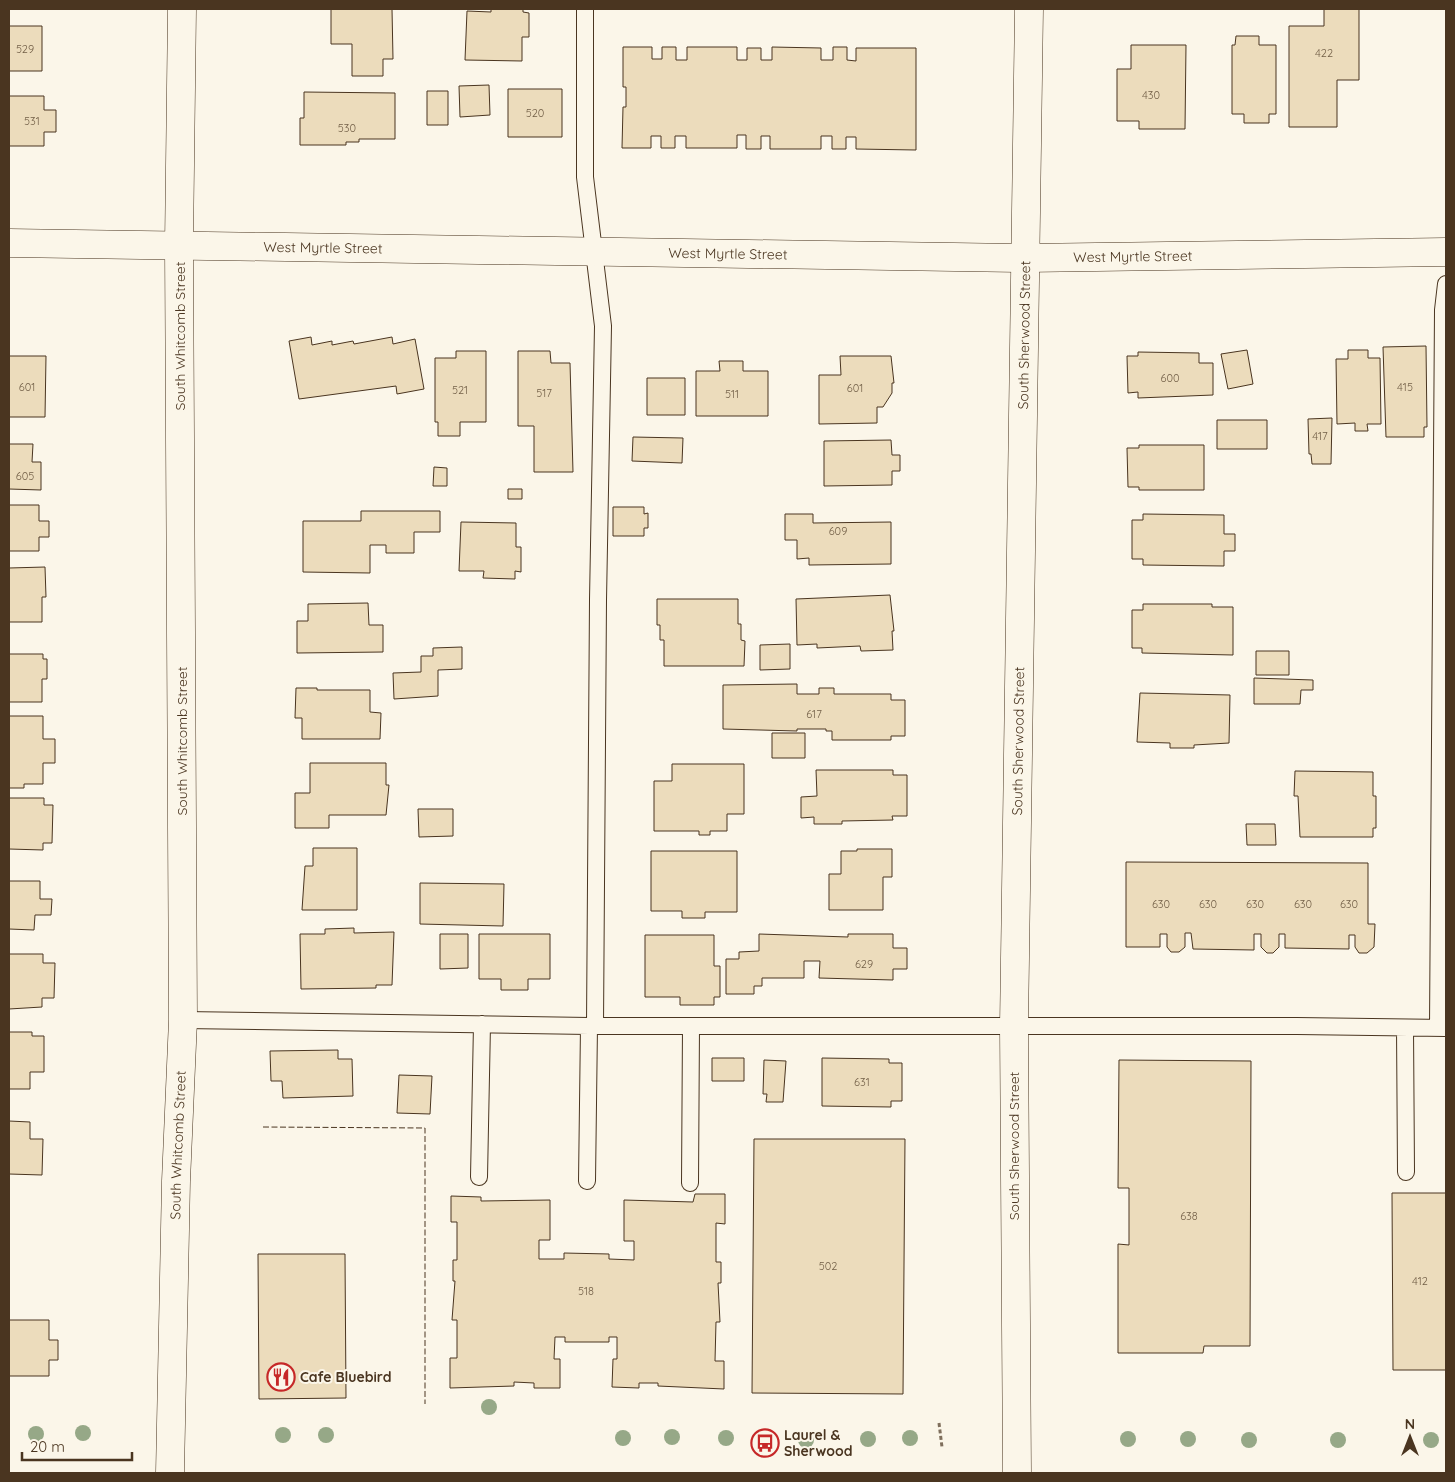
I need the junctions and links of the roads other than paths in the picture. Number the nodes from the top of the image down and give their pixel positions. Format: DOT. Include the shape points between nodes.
graph roads {
  1 [pos="182,9"];
  2 [pos="585,9"];
  3 [pos="1029,9"];
  4 [pos="9,242"];
  5 [pos="179,244"];
  6 [pos="593,251"];
  7 [pos="1446,252"];
  8 [pos="1026,258"];
  9 [pos="1446,284"];
  10 [pos="183,1020"];
  11 [pos="482,1024"];
  12 [pos="592,1026"];
  13 [pos="691,1026"];
  14 [pos="1014,1026"];
  15 [pos="1405,1028"];
  16 [pos="1442,1028"];
  17 [pos="1406,1172"];
  18 [pos="479,1177"];
  19 [pos="587,1182"];
  20 [pos="690,1183"];
  21 [pos="170,1473"];
  22 [pos="1017,1473"];
  1 -- 5 [label="street, South Whitcomb Street"];
  2 -- 6 [label="lane" via="585,177"];
  3 -- 8 [label="street, South Sherwood Street"];
  4 -- 5 [label="street, West Myrtle Street"];
  5 -- 6 [label="street, West Myrtle Street"];
  5 -- 10 [label="street, South Whitcomb Street"];
  6 -- 8 [label="street, West Myrtle Street"];
  6 -- 12 [label="lane" via="603,326"];
  7 -- 8 [label="street, West Myrtle Street"];
  8 -- 14 [label="street, South Sherwood Street"];
  9 -- 16 [label="lane" via="1443,310"];
  10 -- 11 [label="lane"];
  10 -- 21 [label="street, South Whitcomb Street"];
  11 -- 12 [label="lane"];
  11 -- 18 [label="lane"];
  12 -- 13 [label="lane"];
  12 -- 19 [label="lane"];
  13 -- 14 [label="lane"];
  13 -- 20 [label="lane"];
  14 -- 15 [label="lane"];
  14 -- 22 [label="street, South Sherwood Street"];
  15 -- 16 [label="lane"];
  15 -- 17 [label="lane"];
}
